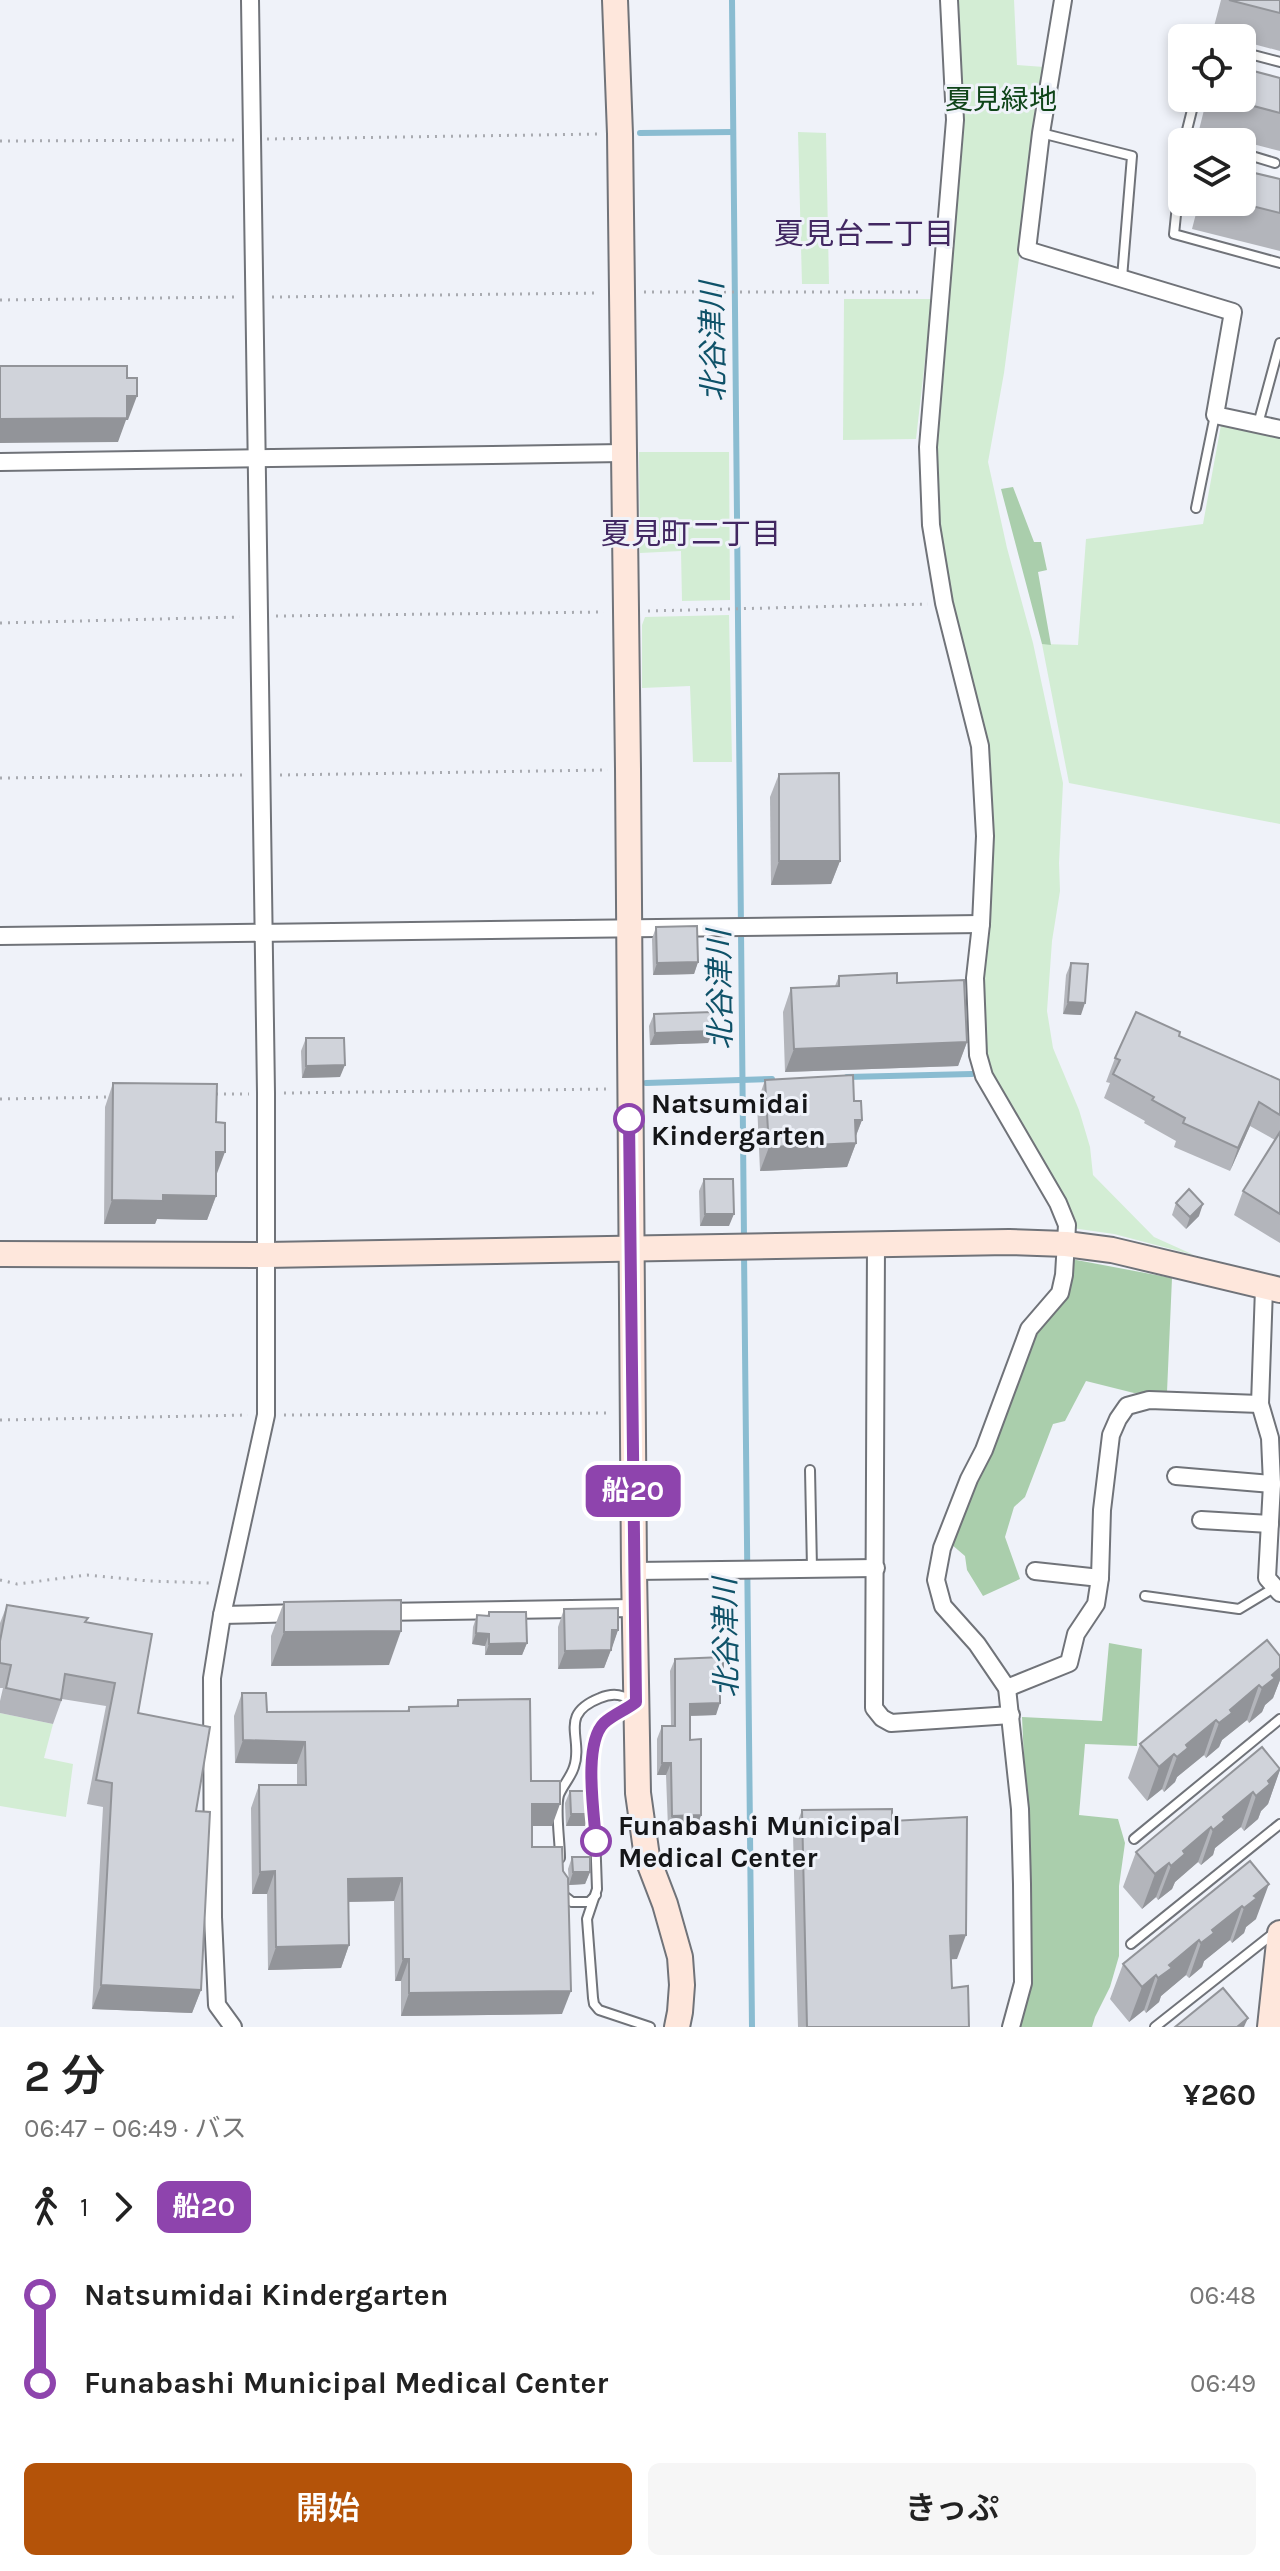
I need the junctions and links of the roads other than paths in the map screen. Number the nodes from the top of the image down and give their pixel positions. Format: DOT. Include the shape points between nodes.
graph roads {
  1 [pos="250,0"];
  2 [pos="615,0"];
  3 [pos="949,0"];
  4 [pos="1063,0"];
  5 [pos="1256,56"];
  6 [pos="1280,62"];
  7 [pos="1041,133"];
  8 [pos="1256,157"];
  9 [pos="1275,163"];
  10 [pos="1176,216"];
  11 [pos="1280,263"];
  12 [pos="1122,278"];
  13 [pos="1280,343"];
  14 [pos="1277,364"];
  15 [pos="1215,415"];
  16 [pos="1258,424"];
  17 [pos="1280,429"];
  18 [pos="623,453"];
  19 [pos="257,460"];
  20 [pos="0,462"];
  21 [pos="1196,508"];
  22 [pos="981,924"];
  23 [pos="627,929"];
  24 [pos="264,934"];
  25 [pos="0,936"];
  26 [pos="876,1243"];
  27 [pos="1066,1244"];
  28 [pos="631,1246"];
  29 [pos="0,1254"];
  30 [pos="266,1255"];
  31 [pos="1272,1289"];
  32 [pos="1261,1372"];
  33 [pos="1280,1374"];
  34 [pos="1260,1404"];
  35 [pos="810,1470"];
  36 [pos="1176,1476"];
  37 [pos="1272,1484"];
  38 [pos="1201,1520"];
  39 [pos="1270,1524"];
  40 [pos="812,1568"];
  41 [pos="876,1568"];
  42 [pos="634,1571"];
  43 [pos="1035,1571"];
  44 [pos="1100,1578"];
  45 [pos="1277,1591"];
  46 [pos="1145,1596"];
  47 [pos="634,1608"];
  48 [pos="365,1612"];
  49 [pos="317,1613"];
  50 [pos="222,1615"];
  51 [pos="1007,1688"];
  52 [pos="636,1702"];
  53 [pos="1011,1715"];
  54 [pos="1280,1719"];
  55 [pos="1280,1824"];
  56 [pos="1134,1839"];
  57 [pos="561,1865"];
  58 [pos="561,1879"];
  59 [pos="596,1895"];
  60 [pos="1280,1930"];
  61 [pos="1131,1944"];
  62 [pos="233,2027"];
  63 [pos="650,2027"];
  64 [pos="677,2027"];
  65 [pos="1011,2027"];
  66 [pos="1155,2027"];
  67 [pos="1270,2027"];
  1 -- 19 [label="street"];
  2 -- 18 [label="street"];
  3 -- 22 [label="street" via="955,120 928,447 931,525 944,603 980,746 985,836"];
  4 -- 7 [label="street"];
  5 -- 6 [label="lane"];
  7 -- 12 [label="lane" via="1132,156"];
  7 -- 12 [label="street" via="1027,250"];
  8 -- 9 [label="lane"];
  10 -- 11 [label="lane" via="1174,234"];
  12 -- 15 [label="street" via="1233,312"];
  13 -- 14 [label="lane"];
  14 -- 16 [label="lane"];
  15 -- 16 [label="street"];
  15 -- 21 [label="lane"];
  16 -- 17 [label="street"];
  18 -- 19 [label="street"];
  18 -- 23 [label="street"];
  19 -- 20 [label="street"];
  19 -- 24 [label="street"];
  22 -- 23 [label="street"];
  22 -- 27 [label="street" via="975,978 978,1055 984,1076 1058,1203 1067,1225"];
  23 -- 24 [label="street"];
  23 -- 28 [label="street"];
  24 -- 25 [label="street"];
  24 -- 30 [label="street"];
  26 -- 27 [label="street"];
  26 -- 28 [label="street"];
  26 -- 41 [label="street"];
  27 -- 31 [label="street"];
  27 -- 51 [label="street" via="1060,1293 1029,1329 942,1548 936,1580 943,1606"];
  28 -- 30 [label="street"];
  28 -- 42 [label="street"];
  29 -- 30 [label="street"];
  30 -- 50 [label="street" via="266,1415"];
  31 -- 32 [label="street"];
  32 -- 33 [label="street"];
  32 -- 34 [label="street"];
  34 -- 37 [label="street" via="1270,1438"];
  34 -- 44 [label="street" via="1149,1400 1127,1406 1111,1435"];
  35 -- 40 [label="lane"];
  36 -- 37 [label="street"];
  37 -- 39 [label="street"];
  38 -- 39 [label="street"];
  39 -- 45 [label="street" via="1267,1578"];
  40 -- 41 [label="street"];
  40 -- 42 [label="street"];
  41 -- 53 [label="street" via="874,1708 882,1718 891,1723"];
  42 -- 47 [label="street"];
  43 -- 44 [label="street"];
  44 -- 51 [label="street" via="1096,1604 1076,1634 1069,1663"];
  45 -- 46 [label="lane" via="1239,1609"];
  47 -- 48 [label="street"];
  47 -- 52 [label="street"];
  49 -- 50 [label="street"];
  50 -- 62 [label="street" via="212,1678 213,1917 217,2005"];
  51 -- 53 [label="street"];
  52 -- 57 [label="lane" via="622,1694 607,1695 582,1708 576,1718 575,1765 558,1797"];
  52 -- 59 [label="lane" via="603,1724 592,1748"];
  52 -- 64 [label="street" via="641,1824 680,1957"];
  53 -- 65 [label="street" via="1020,1809 1023,1983"];
  54 -- 56 [label="lane"];
  55 -- 61 [label="lane"];
  58 -- 59 [label="lane" via="562,1893 572,1902 589,1902"];
  59 -- 63 [label="lane" via="587,1919 594,2004"];
  60 -- 66 [label="lane"];
  60 -- 67 [label="street"];
}
